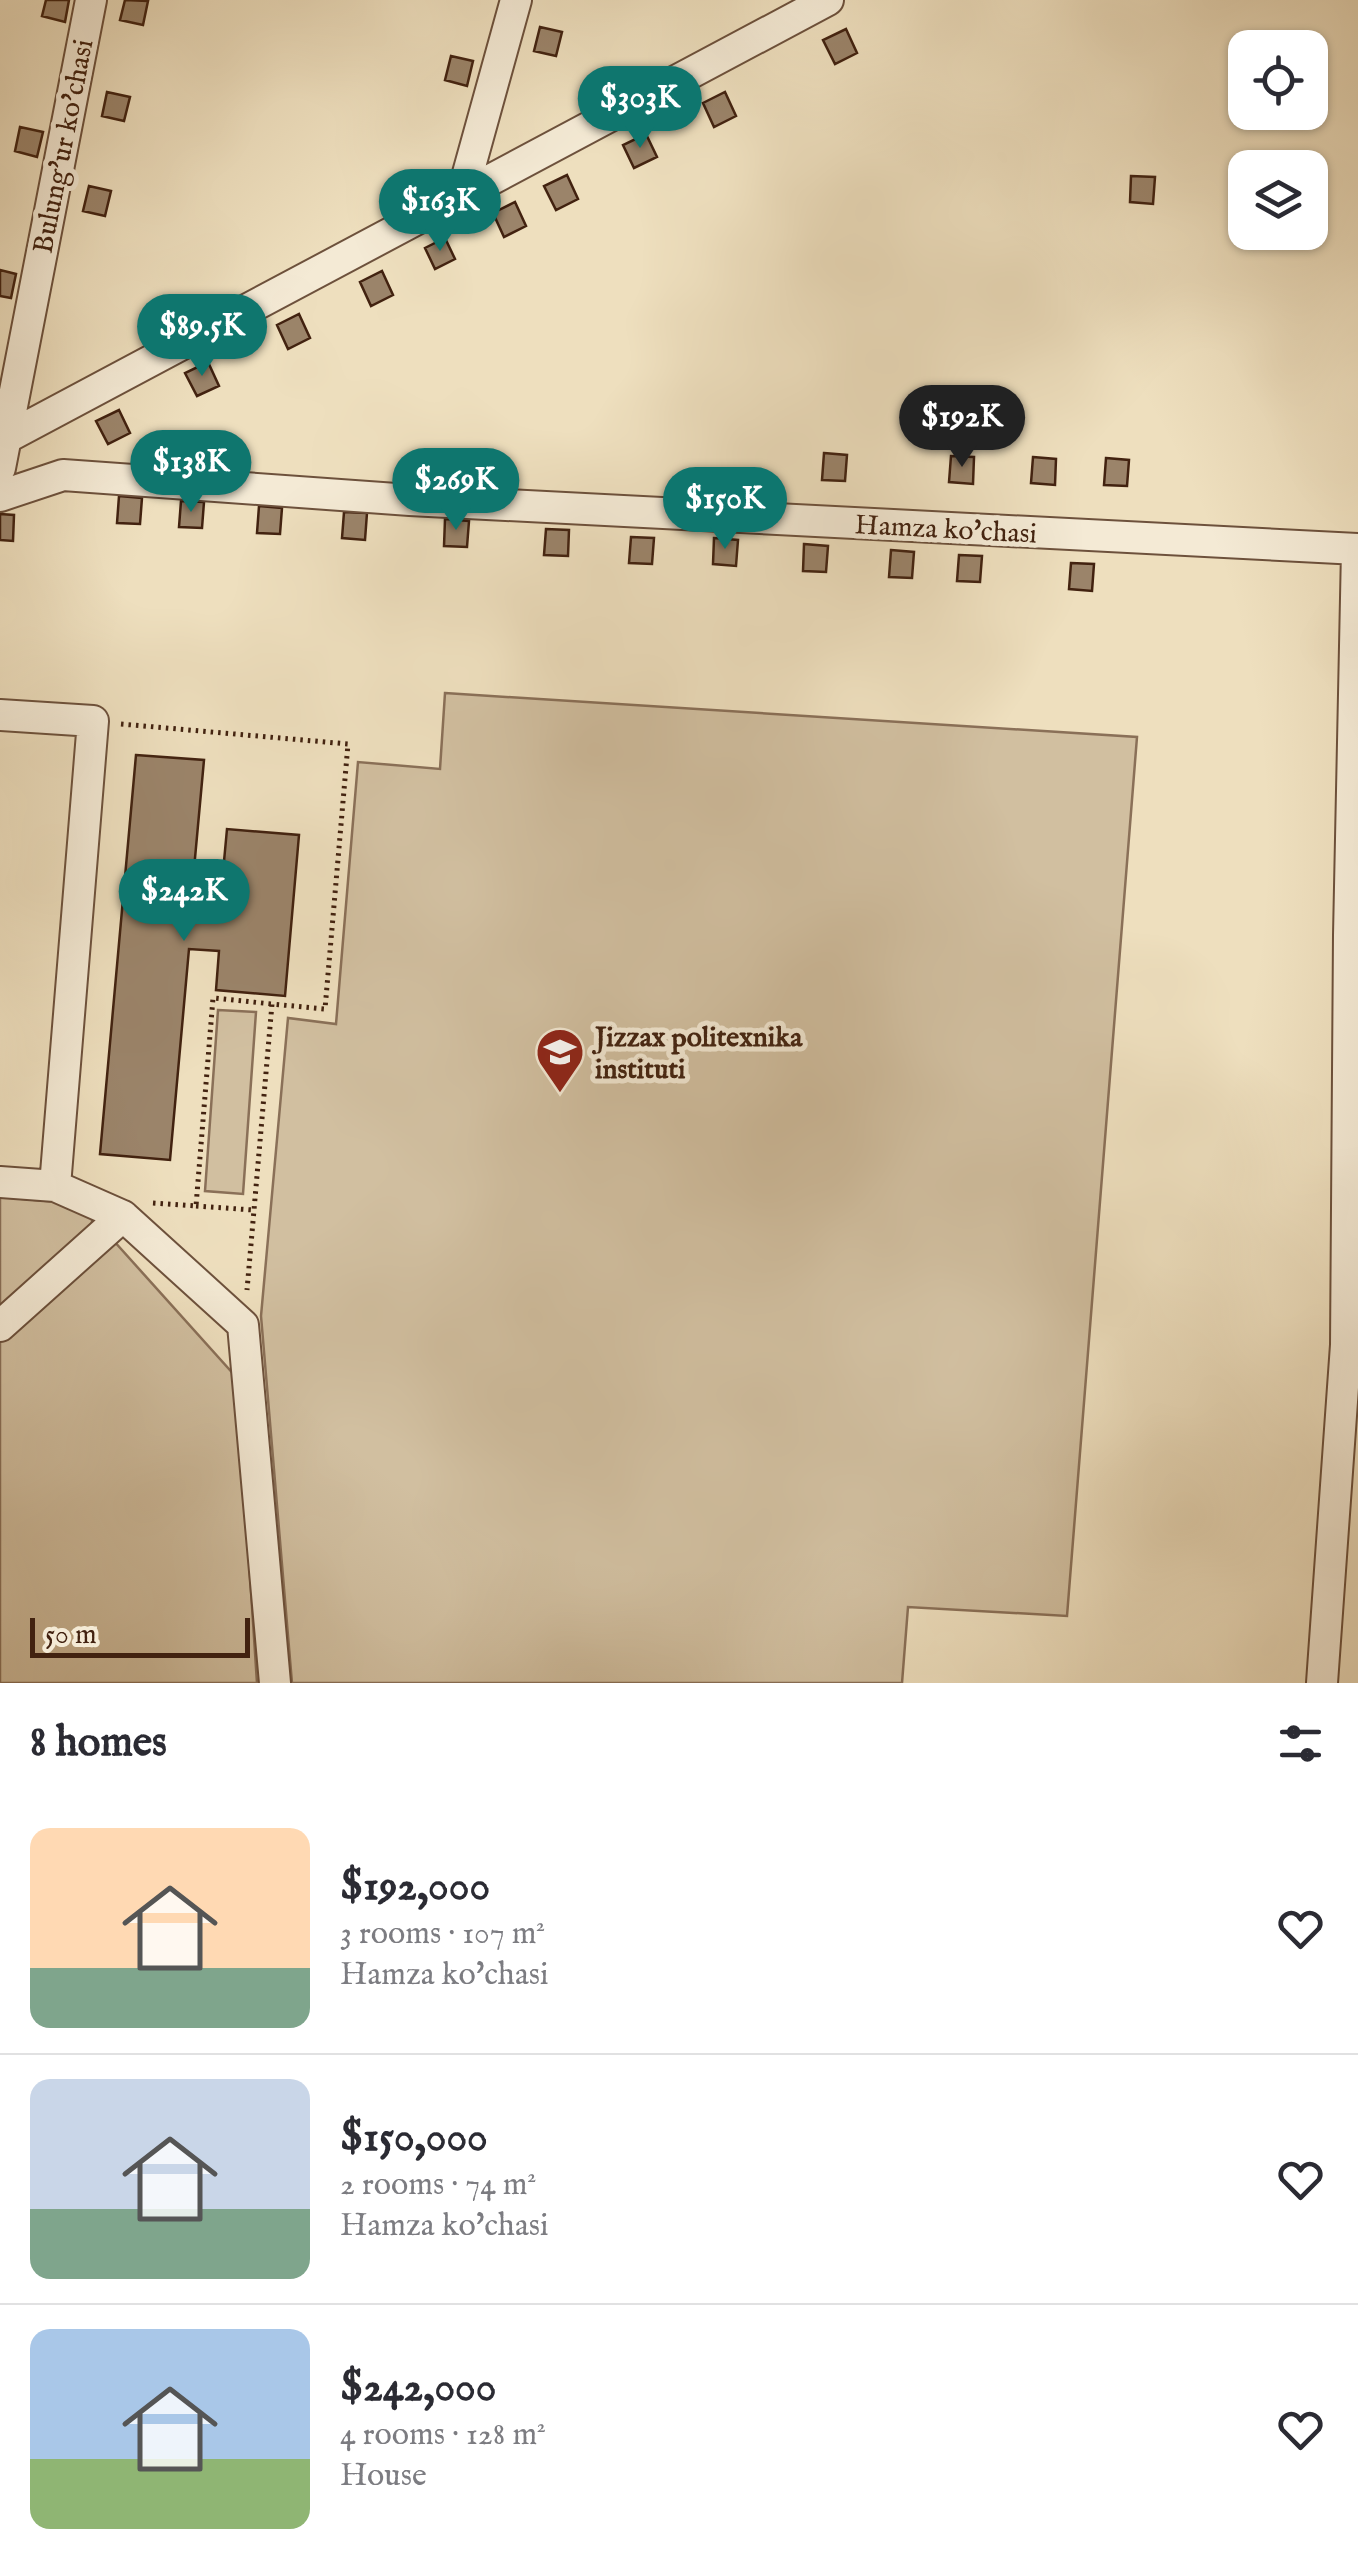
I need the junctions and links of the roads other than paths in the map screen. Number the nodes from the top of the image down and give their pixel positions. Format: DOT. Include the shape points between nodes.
graph roads {
  1 [pos="90,0"];
  2 [pos="516,0"];
  3 [pos="828,0"];
  4 [pos="462,195"];
  5 [pos="6,438"];
  6 [pos="0,468"];
  7 [pos="0,496"];
  8 [pos="1357,550"];
  9 [pos="0,715"];
  10 [pos="1354,935"];
  11 [pos="0,1182"];
  12 [pos="55,1186"];
  13 [pos="123,1216"];
  14 [pos="0,1326"];
  15 [pos="1352,1345"];
  16 [pos="275,1683"];
  17 [pos="1322,1683"];
  1 -- 5 [label="street, Bulung'ur ko'chasi"];
  2 -- 4 [label="street"];
  3 -- 4 [label="street"];
  4 -- 5 [label="street"];
  5 -- 6 [label="street, Bulung'ur ko'chasi"];
  7 -- 8 [label="street, Hamza ko'chasi" via="64,474 410,500"];
  8 -- 10 [label="street"];
  9 -- 12 [label="street" via="93,721"];
  10 -- 15 [label="street"];
  11 -- 12 [label="street"];
  12 -- 13 [label="street"];
  13 -- 14 [label="street"];
  13 -- 16 [label="street" via="243,1324"];
  15 -- 17 [label="street"];
}
